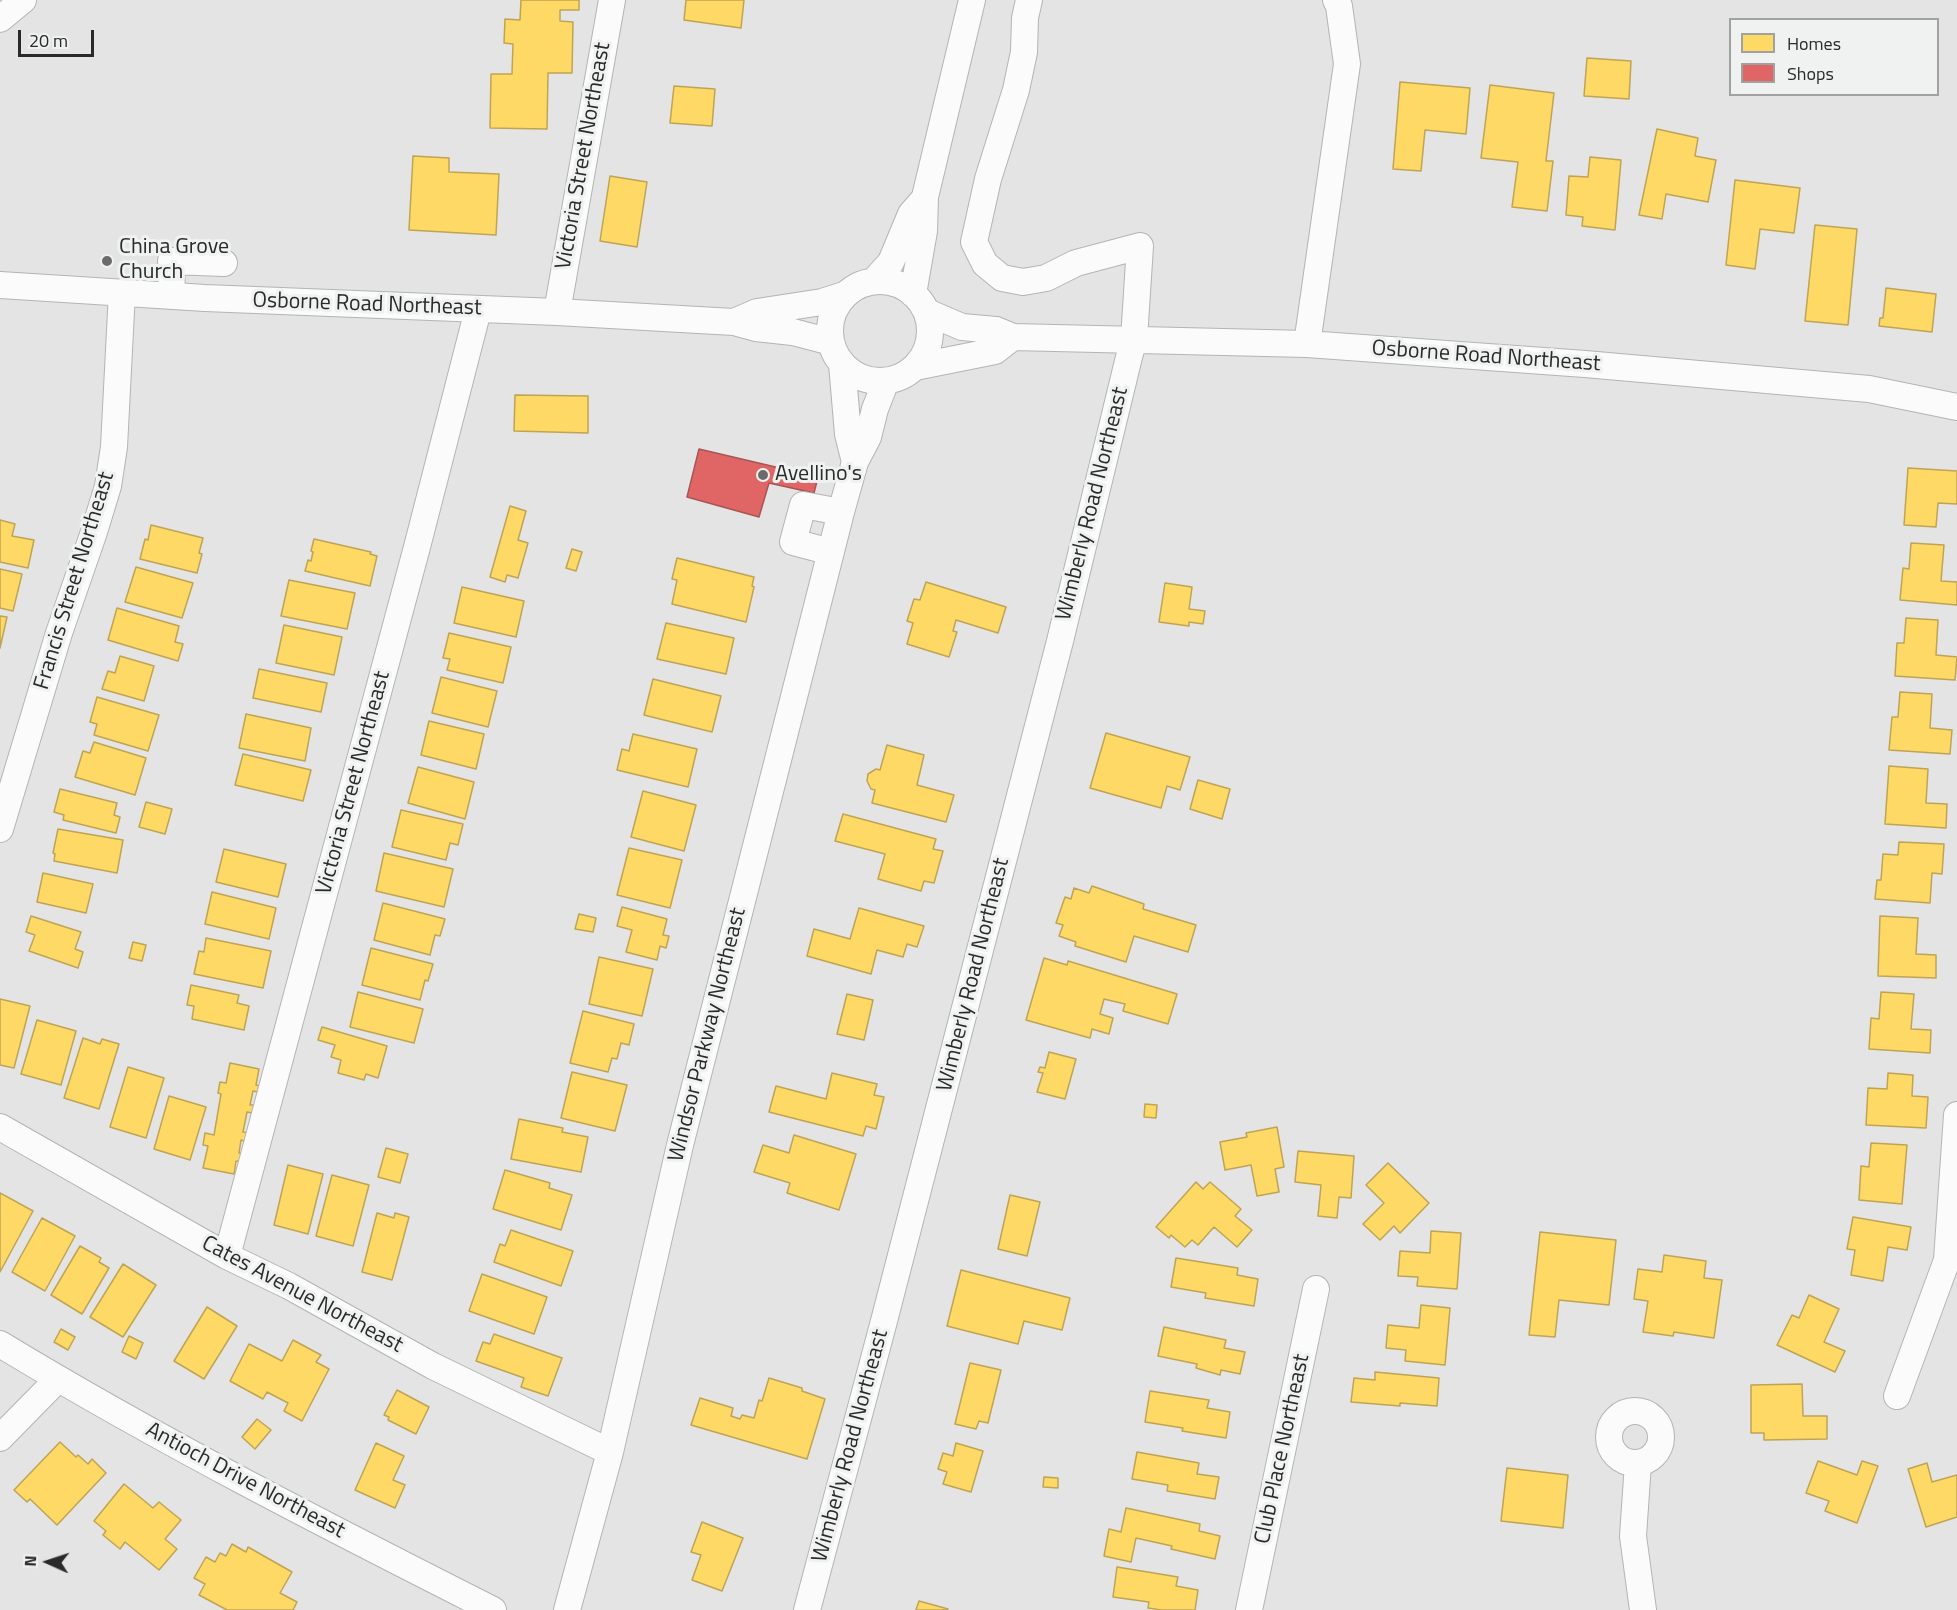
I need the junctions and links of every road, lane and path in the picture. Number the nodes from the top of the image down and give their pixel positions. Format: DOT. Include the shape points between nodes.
graph roads {
  1 [pos="23,0"];
  2 [pos="612,0"];
  3 [pos="972,0"];
  4 [pos="1029,0"];
  5 [pos="1336,0"];
  6 [pos="0,20"];
  7 [pos="925,197"];
  8 [pos="225,263"];
  9 [pos="874,281"];
  10 [pos="0,285"];
  11 [pos="122,292"];
  12 [pos="844,295"];
  13 [pos="172,296"];
  14 [pos="920,303"];
  15 [pos="478,310"];
  16 [pos="557,312"];
  17 [pos="734,322"];
  18 [pos="1012,337"];
  19 [pos="1134,339"];
  20 [pos="1307,344"];
  21 [pos="836,353"];
  22 [pos="915,367"];
  23 [pos="886,381"];
  24 [pos="1957,407"];
  25 [pos="855,462"];
  26 [pos="841,512"];
  27 [pos="831,552"];
  28 [pos="0,829"];
  29 [pos="1957,1114"];
  30 [pos="0,1127"];
  31 [pos="227,1256"];
  32 [pos="1316,1289"];
  33 [pos="0,1344"];
  34 [pos="58,1379"];
  35 [pos="1897,1396"];
  36 [pos="0,1438"];
  37 [pos="610,1452"];
  38 [pos="1638,1463"];
  39 [pos="494,1610"];
  40 [pos="567,1610"];
  41 [pos="807,1610"];
  42 [pos="1250,1610"];
  43 [pos="1642,1610"];
  1 -- 6 [label="street"];
  2 -- 16 [label="street, Victoria Street Northeast"];
  3 -- 7 [label="street"];
  4 -- 19 [label="street, Wimberly Road Northeast" via="1016,90 988,179 974,242 985,264 1002,278 1023,282 1140,246"];
  5 -- 20 [label="street" via="1347,64"];
  7 -- 9 [label="street" via="911,214 891,262"];
  7 -- 14 [label="street"];
  8 -- 13 [label="street" via="171,261"];
  9 -- 12 [label="street" via="858,285"];
  9 -- 14 [label="street" via="906,288"];
  10 -- 11 [label="street, Osborne Road Northeast"];
  11 -- 13 [label="street, Osborne Road Northeast"];
  11 -- 28 [label="street, Francis Street Northeast" via="114,447 108,486 58,633"];
  12 -- 17 [label="street, Osborne Road Northeast" via="757,312"];
  12 -- 21 [label="street" via="830,325"];
  13 -- 15 [label="street, Osborne Road Northeast"];
  14 -- 18 [label="street, Osborne Road Northeast" via="962,327 996,330"];
  14 -- 22 [label="street" via="930,329 929,345"];
  15 -- 16 [label="street, Osborne Road Northeast"];
  15 -- 31 [label="street, Victoria Street Northeast"];
  16 -- 17 [label="street, Osborne Road Northeast"];
  17 -- 21 [label="street, Osborne Road Northeast" via="792,332"];
  18 -- 19 [label="street, Osborne Road Northeast"];
  18 -- 22 [label="street" via="994,351"];
  19 -- 20 [label="street, Osborne Road Northeast"];
  19 -- 41 [label="street, Wimberly Road Northeast" via="1057,652"];
  20 -- 24 [label="street, Osborne Road Northeast" via="1869,389"];
  21 -- 23 [label="street" via="848,371 862,379"];
  21 -- 25 [label="street, Windsor Parkway Northeast"];
  22 -- 23 [label="street" via="896,380"];
  23 -- 25 [label="street, Windsor Parkway Northeast" via="868,437"];
  25 -- 26 [label="street, Windsor Parkway Northeast"];
  26 -- 27 [label="street, Windsor Parkway Northeast"];
  26 -- 27 [label="street" via="803,505 793,542"];
  27 -- 37 [label="street, Windsor Parkway Northeast" via="680,1145"];
  29 -- 35 [label="street" via="1947,1260"];
  30 -- 31 [label="street, Cates Avenue Northeast"];
  31 -- 37 [label="street, Cates Avenue Northeast" via="433,1366"];
  32 -- 42 [label="street, Club Place Northeast"];
  33 -- 34 [label="street, Antioch Drive Northeast"];
  34 -- 36 [label="street"];
  34 -- 39 [label="street, Antioch Drive Northeast" via="361,1544"];
  37 -- 40 [label="street, Windsor Parkway Northeast"];
  38 -- 43 [label="street" via="1633,1536"];
}
